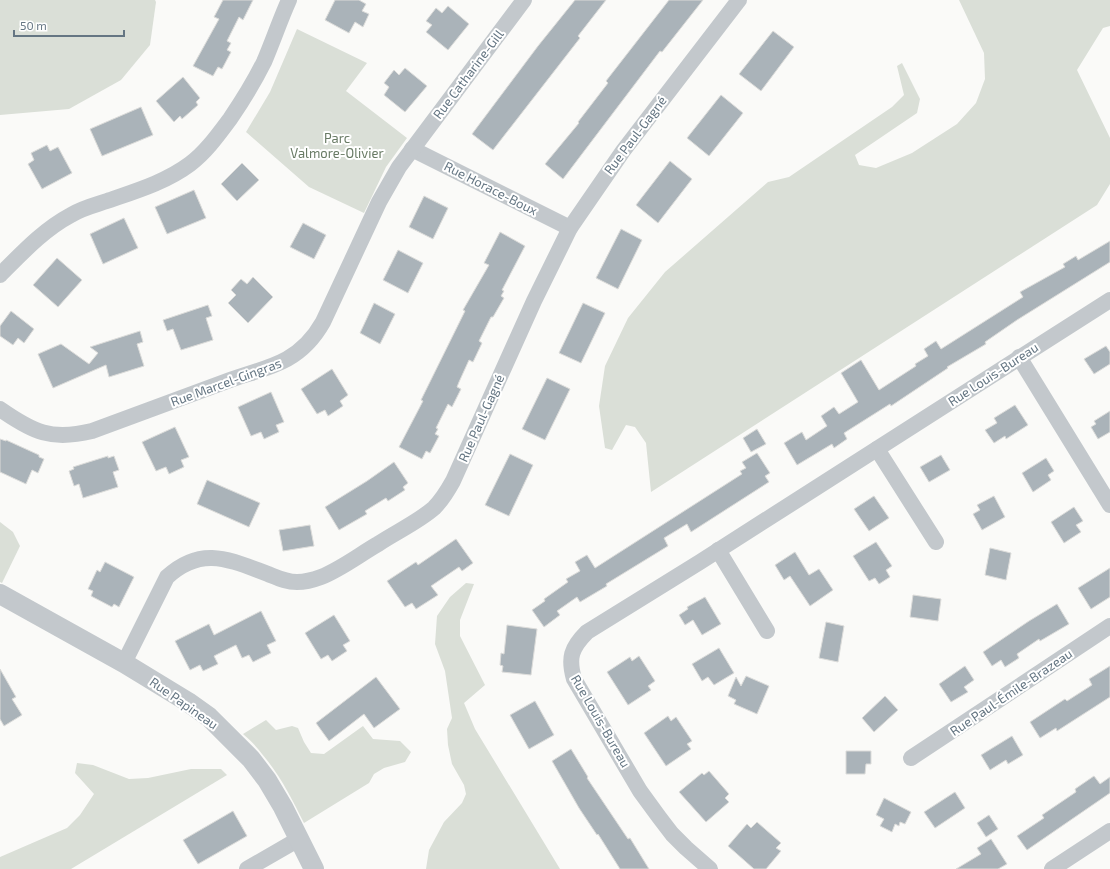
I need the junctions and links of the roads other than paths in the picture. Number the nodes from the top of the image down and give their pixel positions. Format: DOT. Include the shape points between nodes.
graph roads {
  1 [pos="289,0"];
  2 [pos="524,0"];
  3 [pos="739,0"];
  4 [pos="412,148"];
  5 [pos="570,228"];
  6 [pos="0,276"];
  7 [pos="1110,300"];
  8 [pos="1020,357"];
  9 [pos="0,409"];
  10 [pos="877,449"];
  11 [pos="1110,505"];
  12 [pos="936,542"];
  13 [pos="718,550"];
  14 [pos="0,594"];
  15 [pos="1110,626"];
  16 [pos="767,631"];
  17 [pos="124,663"];
  18 [pos="911,758"];
  19 [pos="1110,831"];
  20 [pos="299,839"];
  21 [pos="248,869"];
  22 [pos="314,869"];
  23 [pos="710,869"];
  24 [pos="1052,869"];
  1 -- 6 [label="street" via="252,86 218,136 205,150 176,173 134,192 86,208 57,223 33,242"];
  2 -- 4 [label="street, Rue Catharine-Gill"];
  3 -- 5 [label="street, Rue Paul-Gagné" via="623,151"];
  4 -- 5 [label="street, Rue Horace-Boux"];
  4 -- 9 [label="street, Rue Marcel-Gingras" via="388,185 315,336 308,345 288,359 76,435 33,430"];
  5 -- 17 [label="street, Rue Paul-Gagné" via="534,301 453,481 435,507 336,569 309,581 285,581 232,561 216,558 188,562 167,577"];
  7 -- 8 [label="street, Rue Louis-Bureau"];
  8 -- 10 [label="street, Rue Louis-Bureau"];
  8 -- 11 [label="street"];
  10 -- 12 [label="street"];
  10 -- 13 [label="street, Rue Louis-Bureau"];
  13 -- 16 [label="street"];
  13 -- 23 [label="street, Rue Louis-Bureau" via="586,632 578,640 571,654 570,666 574,679 640,791 672,834"];
  14 -- 17 [label="street, Rue Papineau"];
  15 -- 18 [label="street, Rue Paul-Émile-Brazeau"];
  17 -- 20 [label="street, Rue Papineau" via="188,702 229,736 267,780"];
  19 -- 24 [label="street"];
  20 -- 21 [label="street"];
  20 -- 22 [label="street, Rue Papineau"];
}
